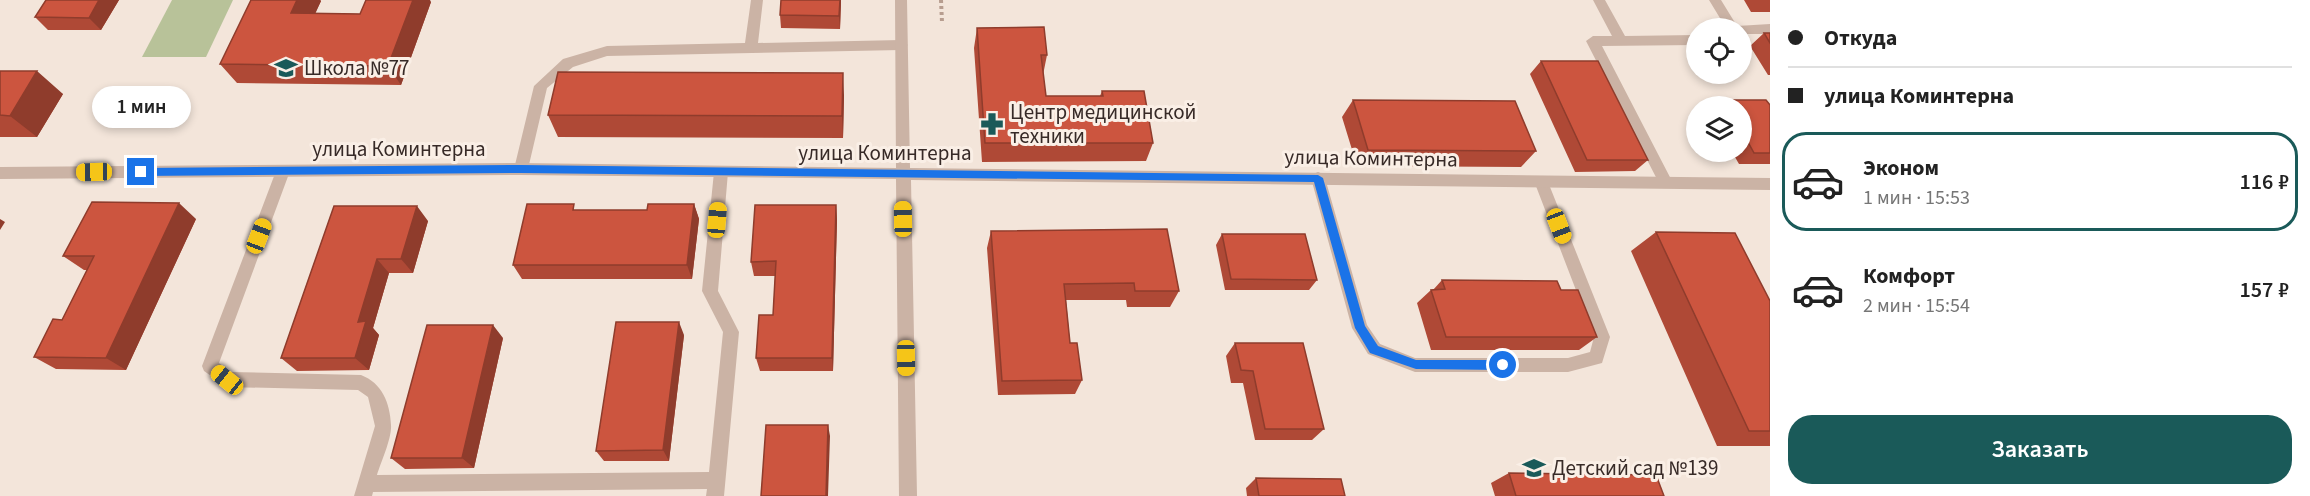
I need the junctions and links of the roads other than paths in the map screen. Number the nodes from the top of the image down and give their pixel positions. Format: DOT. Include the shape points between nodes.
graph roads {
  1 [pos="757,0"];
  2 [pos="901,0"];
  3 [pos="1599,0"];
  4 [pos="1715,0"];
  5 [pos="1726,18"];
  6 [pos="1752,29"];
  7 [pos="1770,29"];
  8 [pos="1686,40"];
  9 [pos="1621,41"];
  10 [pos="901,45"];
  11 [pos="751,48"];
  12 [pos="521,169"];
  13 [pos="283,171"];
  14 [pos="721,172"];
  15 [pos="0,173"];
  16 [pos="902,173"];
  17 [pos="1318,178"];
  18 [pos="1541,181"];
  19 [pos="1666,183"];
  20 [pos="1770,184"];
  21 [pos="716,488"];
  22 [pos="364,490"];
  23 [pos="908,496"];
  1 -- 11 [label="street"];
  2 -- 10 [label="street"];
  3 -- 9 [label="street"];
  4 -- 5 [label="street"];
  6 -- 7 [label="street"];
  8 -- 9 [label="street"];
  9 -- 19 [label="street" via="1593,41"];
  10 -- 11 [label="street"];
  10 -- 16 [label="street"];
  11 -- 12 [label="street" via="607,51 568,63 541,86"];
  12 -- 13 [label="street, улица Коминтерна"];
  12 -- 14 [label="street, улица Коминтерна"];
  13 -- 15 [label="street, улица Коминтерна"];
  13 -- 22 [label="street" via="210,366 227,380 361,383 375,393 383,426"];
  14 -- 16 [label="street, улица Коминтерна"];
  14 -- 21 [label="street" via="710,291 731,332"];
  16 -- 17 [label="street, улица Коминтерна"];
  16 -- 23 [label="street"];
  17 -- 18 [label="street, улица Коминтерна"];
  17 -- 18 [label="street" via="1360,328 1374,349 1416,364 1568,365 1596,358 1602,337"];
  18 -- 19 [label="street, улица Коминтерна"];
  19 -- 20 [label="street, улица Коминтерна"];
  21 -- 22 [label="street"];
}
